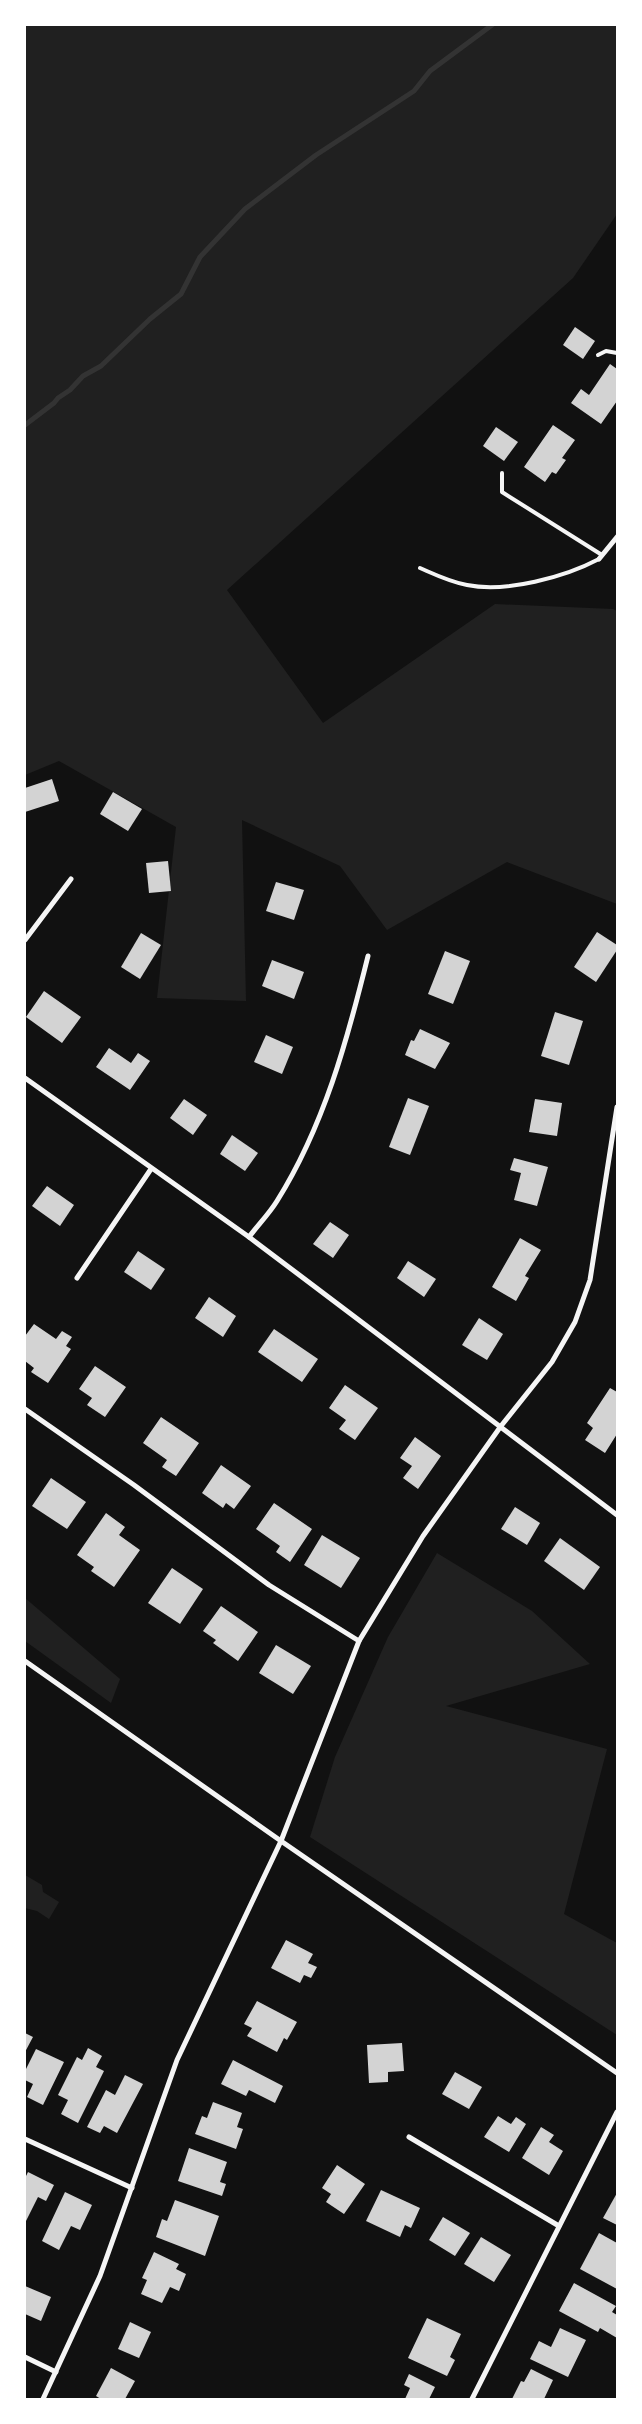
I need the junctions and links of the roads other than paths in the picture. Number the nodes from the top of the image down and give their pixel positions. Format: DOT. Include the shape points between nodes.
graph roads {
  1 [pos="617,353"];
  2 [pos="598,355"];
  3 [pos="502,473"];
  4 [pos="617,537"];
  5 [pos="601,557"];
  6 [pos="420,568"];
  7 [pos="71,879"];
  8 [pos="25,940"];
  9 [pos="368,956"];
  10 [pos="25,1078"];
  11 [pos="617,1107"];
  12 [pos="151,1168"];
  13 [pos="249,1237"];
  14 [pos="77,1278"];
  15 [pos="25,1409"];
  16 [pos="501,1426"];
  17 [pos="617,1515"];
  18 [pos="359,1642"];
  19 [pos="25,1661"];
  20 [pos="281,1841"];
  21 [pos="617,2073"];
  22 [pos="617,2112"];
  23 [pos="409,2137"];
  24 [pos="25,2139"];
  25 [pos="132,2188"];
  26 [pos="559,2226"];
  27 [pos="25,2357"];
  28 [pos="56,2372"];
  29 [pos="43,2399"];
  30 [pos="472,2399"];
  1 -- 2 [label="lane" via="606,351"];
  3 -- 5 [label="lane" via="502,492"];
  4 -- 5 [label="street"];
  5 -- 6 [label="lane" via="577,570 543,580 490,587 448,581"];
  7 -- 8 [label="street"];
  9 -- 13 [label="street" via="345,1047 314,1132 276,1202"];
  10 -- 12 [label="street"];
  11 -- 16 [label="street" via="590,1280 575,1322 552,1362"];
  12 -- 13 [label="street"];
  12 -- 14 [label="street"];
  13 -- 16 [label="street"];
  15 -- 18 [label="street" via="269,1585"];
  16 -- 17 [label="street"];
  16 -- 18 [label="street" via="423,1536"];
  18 -- 20 [label="street"];
  19 -- 20 [label="street"];
  20 -- 21 [label="street"];
  20 -- 25 [label="street" via="177,2060"];
  22 -- 26 [label="street"];
  23 -- 26 [label="street"];
  24 -- 25 [label="street"];
  25 -- 28 [label="street" via="100,2276"];
  26 -- 30 [label="street"];
  27 -- 28 [label="street"];
  28 -- 29 [label="street"];
}
